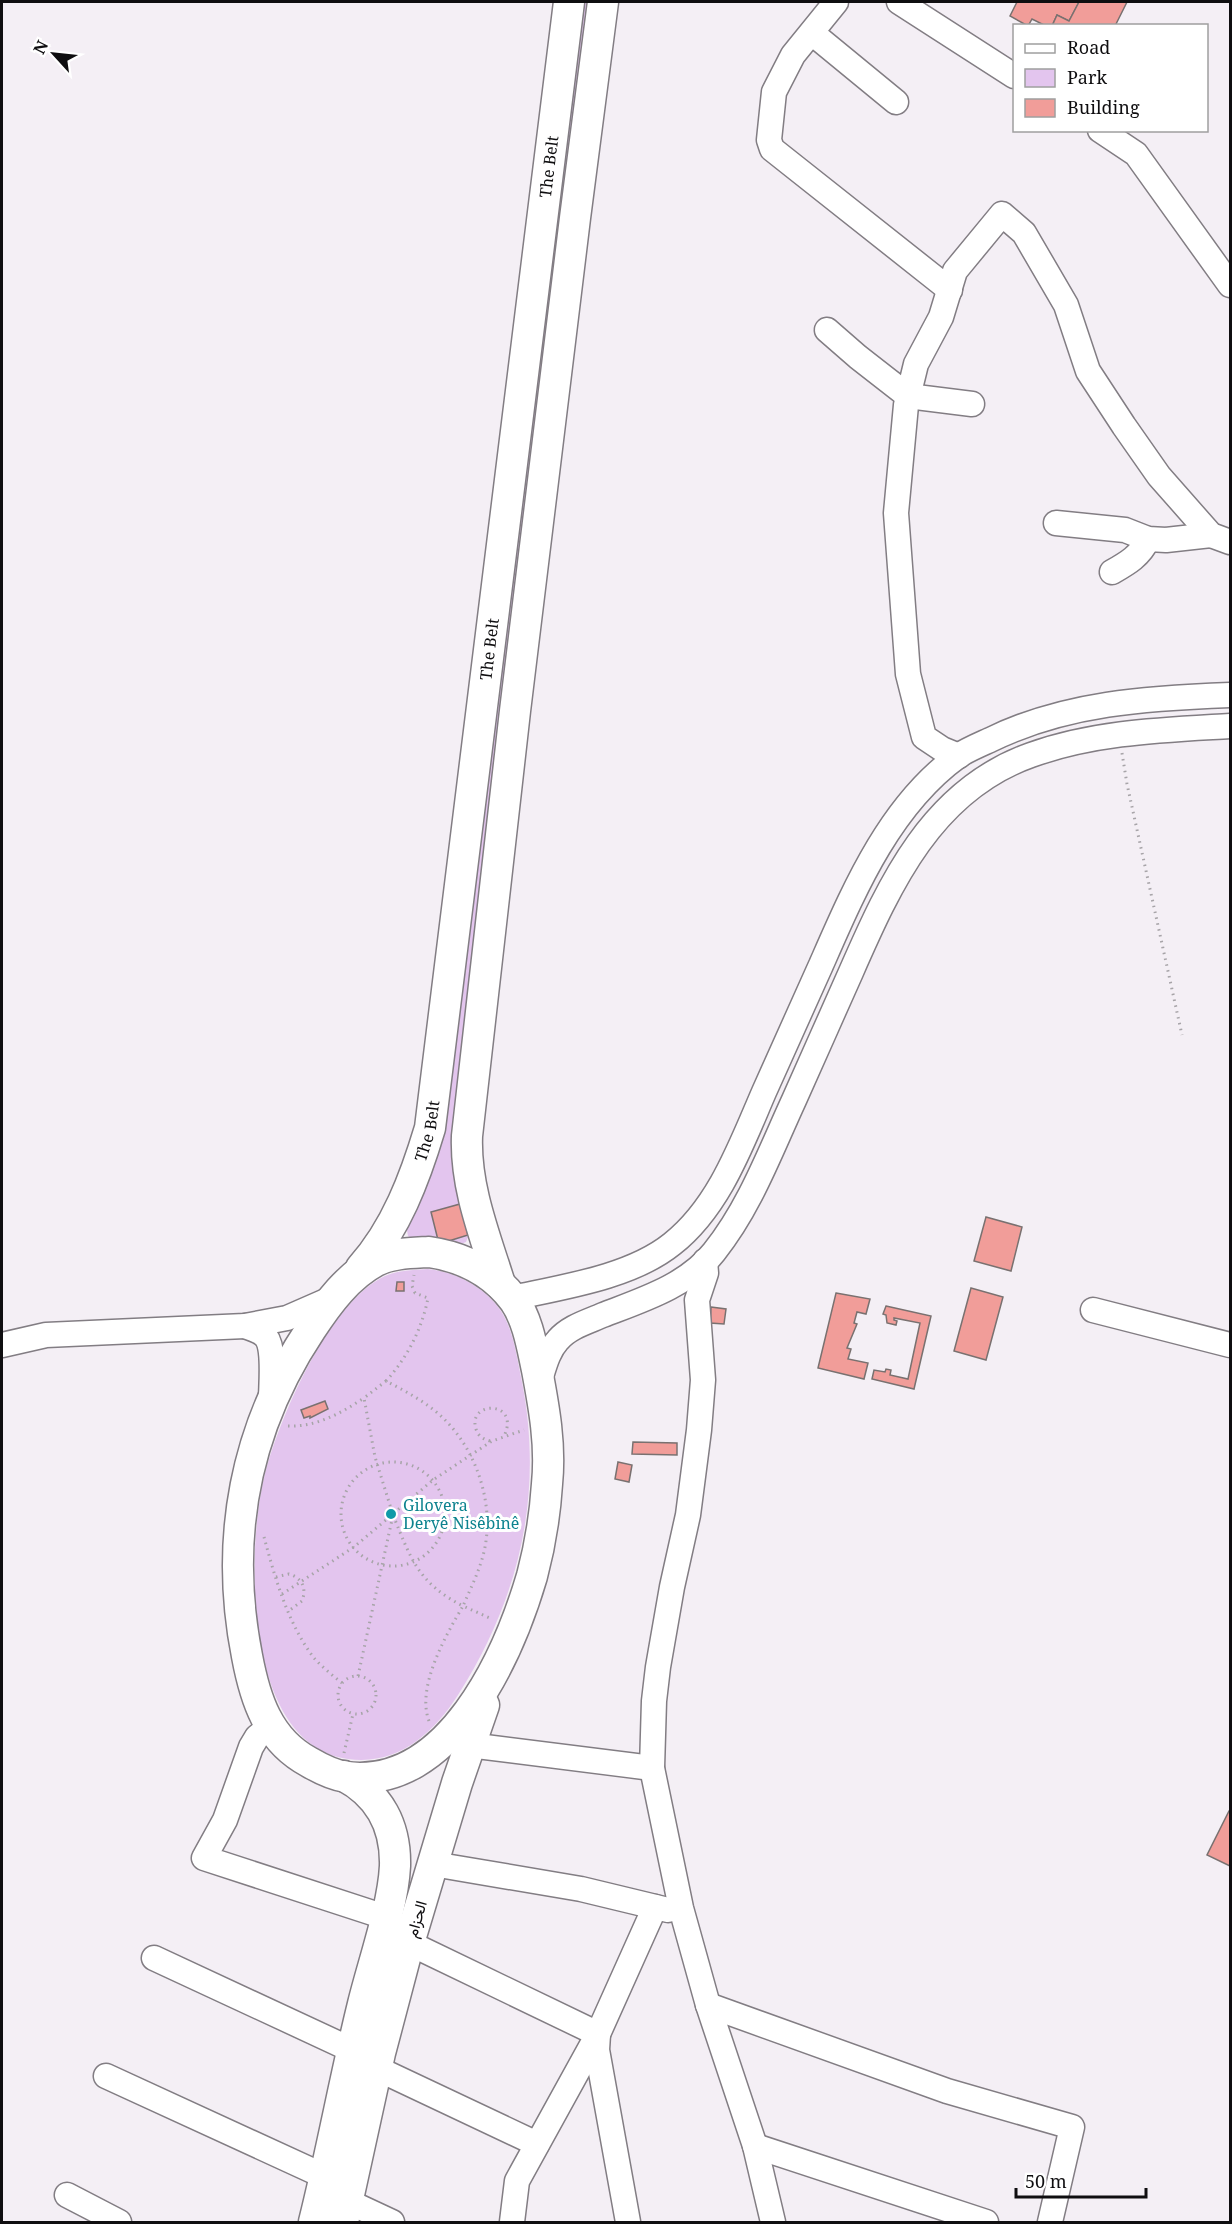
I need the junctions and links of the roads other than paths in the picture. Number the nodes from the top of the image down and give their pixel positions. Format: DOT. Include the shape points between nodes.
graph roads {
  1 [pos="569,2"];
  2 [pos="603,2"];
  3 [pos="836,2"];
  4 [pos="899,2"];
  5 [pos="812,33"];
  6 [pos="1013,75"];
  7 [pos="896,102"];
  8 [pos="1103,132"];
  9 [pos="1230,285"];
  10 [pos="950,290"];
  11 [pos="827,330"];
  12 [pos="908,396"];
  13 [pos="972,404"];
  14 [pos="1056,523"];
  15 [pos="1221,538"];
  16 [pos="1148,539"];
  17 [pos="1112,572"];
  18 [pos="1230,696"];
  19 [pos="1230,726"];
  20 [pos="959,756"];
  21 [pos="705,1261"];
  22 [pos="344,1287"];
  23 [pos="506,1291"];
  24 [pos="1093,1310"];
  25 [pos="245,1326"];
  26 [pos="2,1327"];
  27 [pos="68,1334"];
  28 [pos="2,1345"];
  29 [pos="1230,1345"];
  30 [pos="539,1383"];
  31 [pos="282,1419"];
  32 [pos="498,1621"];
  33 [pos="270,1726"];
  34 [pos="469,1745"];
  35 [pos="343,1762"];
  36 [pos="652,1768"];
  37 [pos="432,1864"];
  38 [pos="655,1907"];
  39 [pos="683,1914"];
  40 [pos="385,1917"];
  41 [pos="409,1944"];
  42 [pos="154,1958"];
  43 [pos="708,2005"];
  44 [pos="598,2034"];
  45 [pos="352,2050"];
  46 [pos="376,2068"];
  47 [pos="106,2076"];
  48 [pos="537,2144"];
  49 [pos="755,2146"];
  50 [pos="326,2177"];
  51 [pos="67,2195"];
  52 [pos="345,2212"];
  53 [pos="119,2223"];
  54 [pos="314,2223"];
  55 [pos="392,2223"];
  56 [pos="512,2223"];
  57 [pos="627,2223"];
  58 [pos="773,2223"];
  59 [pos="986,2223"];
  60 [pos="1050,2223"];
  1 -- 22 [label="main road, The Belt" via="430,1128 392,1223 372,1255"];
  2 -- 23 [label="main road, The Belt" via="519,676 467,1136 466,1155 476,1209"];
  3 -- 5 [label="street"];
  4 -- 6 [label="street"];
  5 -- 7 [label="street"];
  5 -- 10 [label="street" via="793,55 774,92 769,140 772,149"];
  8 -- 9 [label="street" via="1137,154"];
  10 -- 12 [label="street" via="942,317 916,364"];
  10 -- 15 [label="street" via="955,271 1002,214 1024,233 1066,305 1088,370 1124,426 1159,476"];
  11 -- 12 [label="street"];
  12 -- 13 [label="street"];
  12 -- 20 [label="street" via="896,513 908,674 924,737"];
  14 -- 16 [label="street" via="1125,530"];
  15 -- 16 [label="street"];
  16 -- 17 [label="street" via="1142,552"];
  18 -- 20 [label="street" via="1120,702 1064,712 1004,733"];
  19 -- 21 [label="street" via="1120,734 1054,747 1005,766 962,795 912,849 884,897 756,1184 726,1237"];
  20 -- 23 [label="street" via="922,788 887,833 848,903 724,1179 692,1226 672,1245 611,1274"];
  21 -- 30 [label="street" via="677,1284 567,1332 551,1350"];
  21 -- 36 [label="street" via="706,1273 697,1300 703,1380 699,1430 688,1515 658,1667"];
  22 -- 23 [label="main road" via="377,1261 429,1252 473,1265"];
  22 -- 25 [label="street" via="287,1318"];
  22 -- 31 [label="main road, The Belt" via="293,1357"];
  23 -- 30 [label="main road, The Belt" via="520,1311"];
  24 -- 29 [label="street"];
  25 -- 27 [label="street"];
  25 -- 31 [label="street" via="268,1340"];
  26 -- 27 [label="street"];
  27 -- 28 [label="street"];
  30 -- 32 [label="main road, The Belt" via="530,1430 548,1481 541,1533 532,1576"];
  31 -- 33 [label="main road, The Belt" via="258,1438 240,1519 237,1572 240,1622 250,1673"];
  32 -- 34 [label="main road, الحزام"];
  32 -- 35 [label="main road" via="491,1674 465,1716 433,1751 390,1774 367,1778"];
  33 -- 35 [label="main road, The Belt" via="302,1758 322,1769"];
  33 -- 40 [label="street" via="251,1747 225,1820 204,1858"];
  34 -- 36 [label="street"];
  34 -- 37 [label="main road, الحزام"];
  35 -- 40 [label="main road, الحزام" via="378,1802 391,1834 395,1866"];
  36 -- 39 [label="street"];
  37 -- 38 [label="street" via="581,1889"];
  37 -- 41 [label="main road, الحزام"];
  38 -- 39 [label="street"];
  38 -- 44 [label="street"];
  39 -- 43 [label="street"];
  40 -- 45 [label="main road, الحزام"];
  41 -- 44 [label="street"];
  41 -- 46 [label="main road, الحزام"];
  42 -- 45 [label="street"];
  43 -- 49 [label="street"];
  43 -- 60 [label="street" via="947,2091 1072,2127"];
  44 -- 48 [label="street"];
  44 -- 57 [label="street" via="597,2050"];
  45 -- 50 [label="main road, الحزام"];
  46 -- 48 [label="street"];
  46 -- 52 [label="main road, الحزام"];
  47 -- 50 [label="street"];
  48 -- 56 [label="street" via="517,2181"];
  49 -- 58 [label="street"];
  49 -- 59 [label="street"];
  50 -- 54 [label="main road, الحزام"];
  51 -- 53 [label="street"];
  52 -- 55 [label="street"];
}
